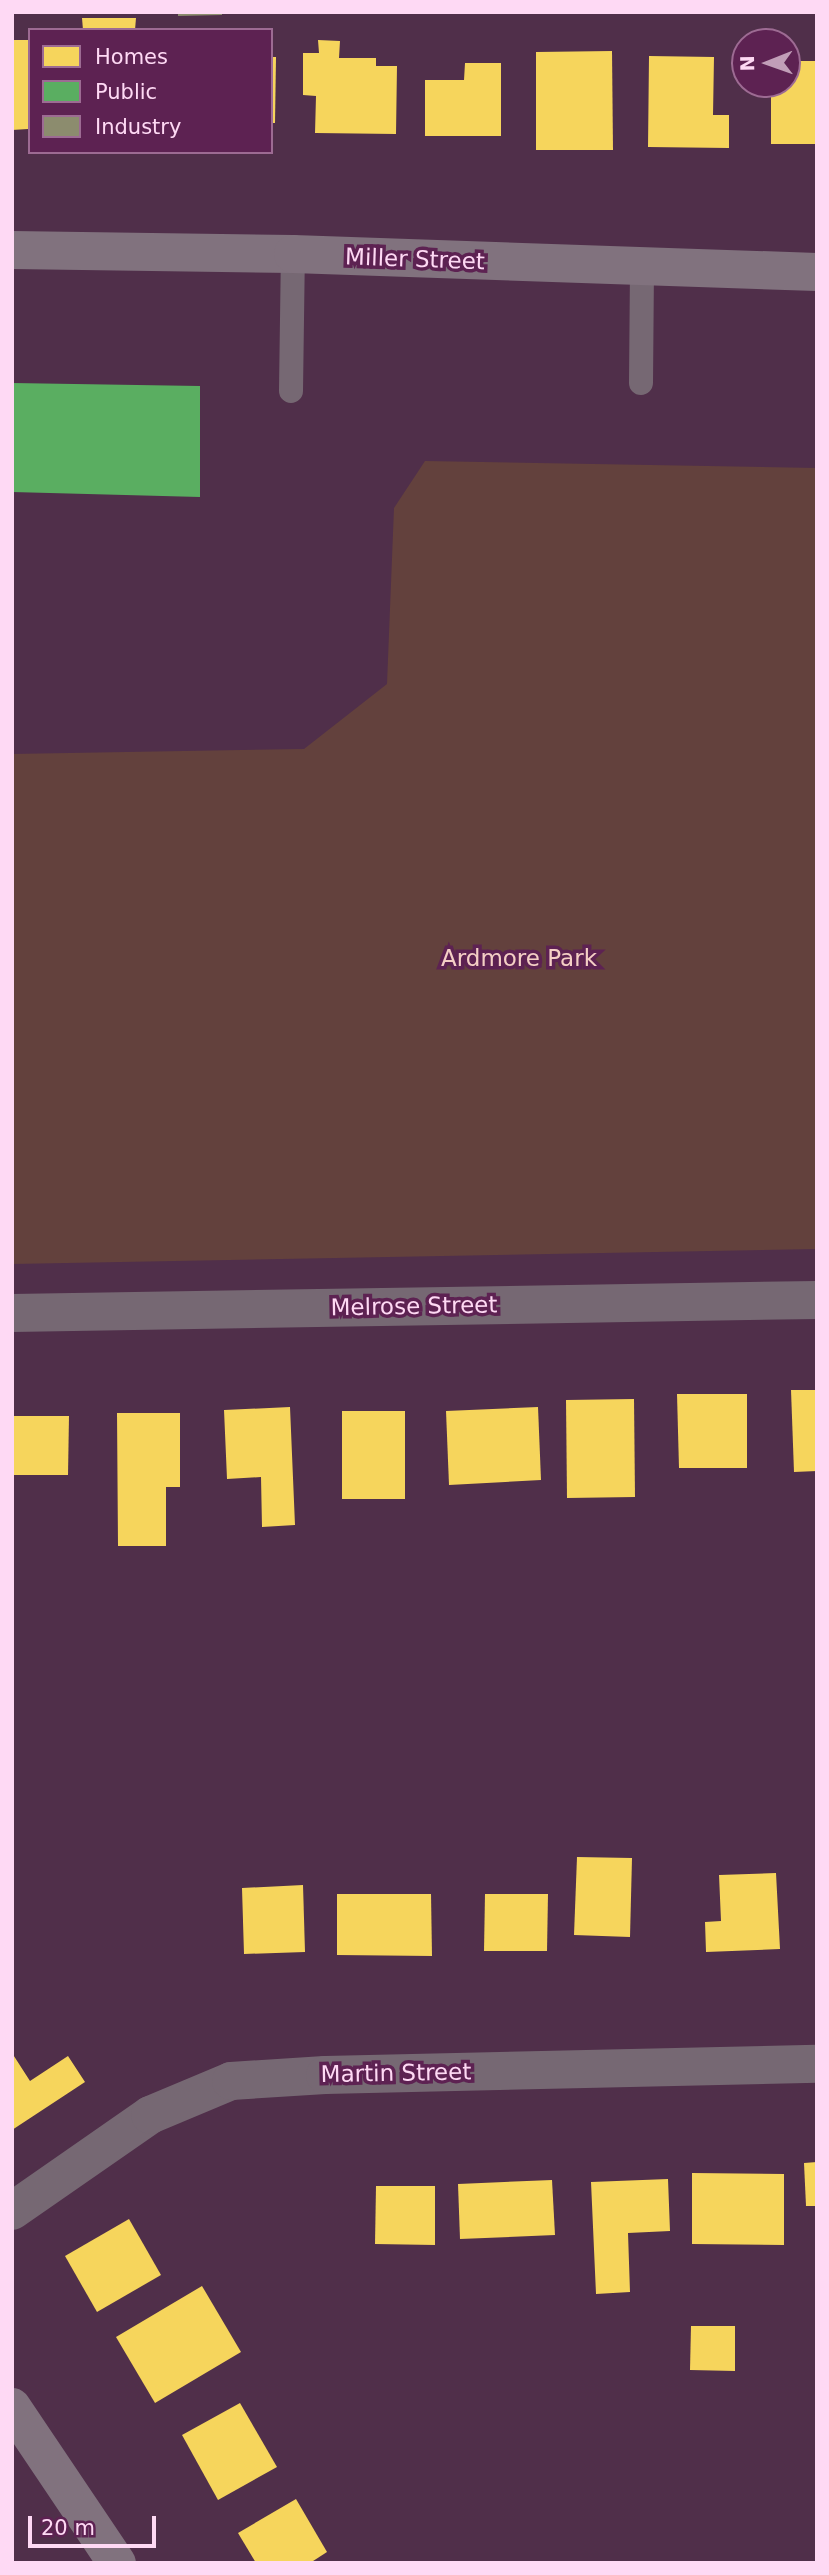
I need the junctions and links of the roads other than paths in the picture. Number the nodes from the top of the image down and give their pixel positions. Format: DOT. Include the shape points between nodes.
graph roads {
  1 [pos="12,250"];
  2 [pos="293,254"];
  3 [pos="642,269"];
  4 [pos="817,272"];
  5 [pos="641,383"];
  6 [pos="291,391"];
  7 [pos="817,1300"];
  8 [pos="12,1312"];
  9 [pos="817,2064"];
  10 [pos="12,2211"];
  11 [pos="12,2407"];
  12 [pos="117,2563"];
  1 -- 2 [label="main road, Miller Street"];
  2 -- 3 [label="main road, Miller Street"];
  2 -- 6 [label="lane"];
  3 -- 4 [label="main road, Miller Street"];
  3 -- 5 [label="lane"];
  7 -- 8 [label="street, Melrose Street"];
  9 -- 10 [label="street, Martin Street" via="231,2081 150,2115"];
  11 -- 12 [label="main road"];
}
